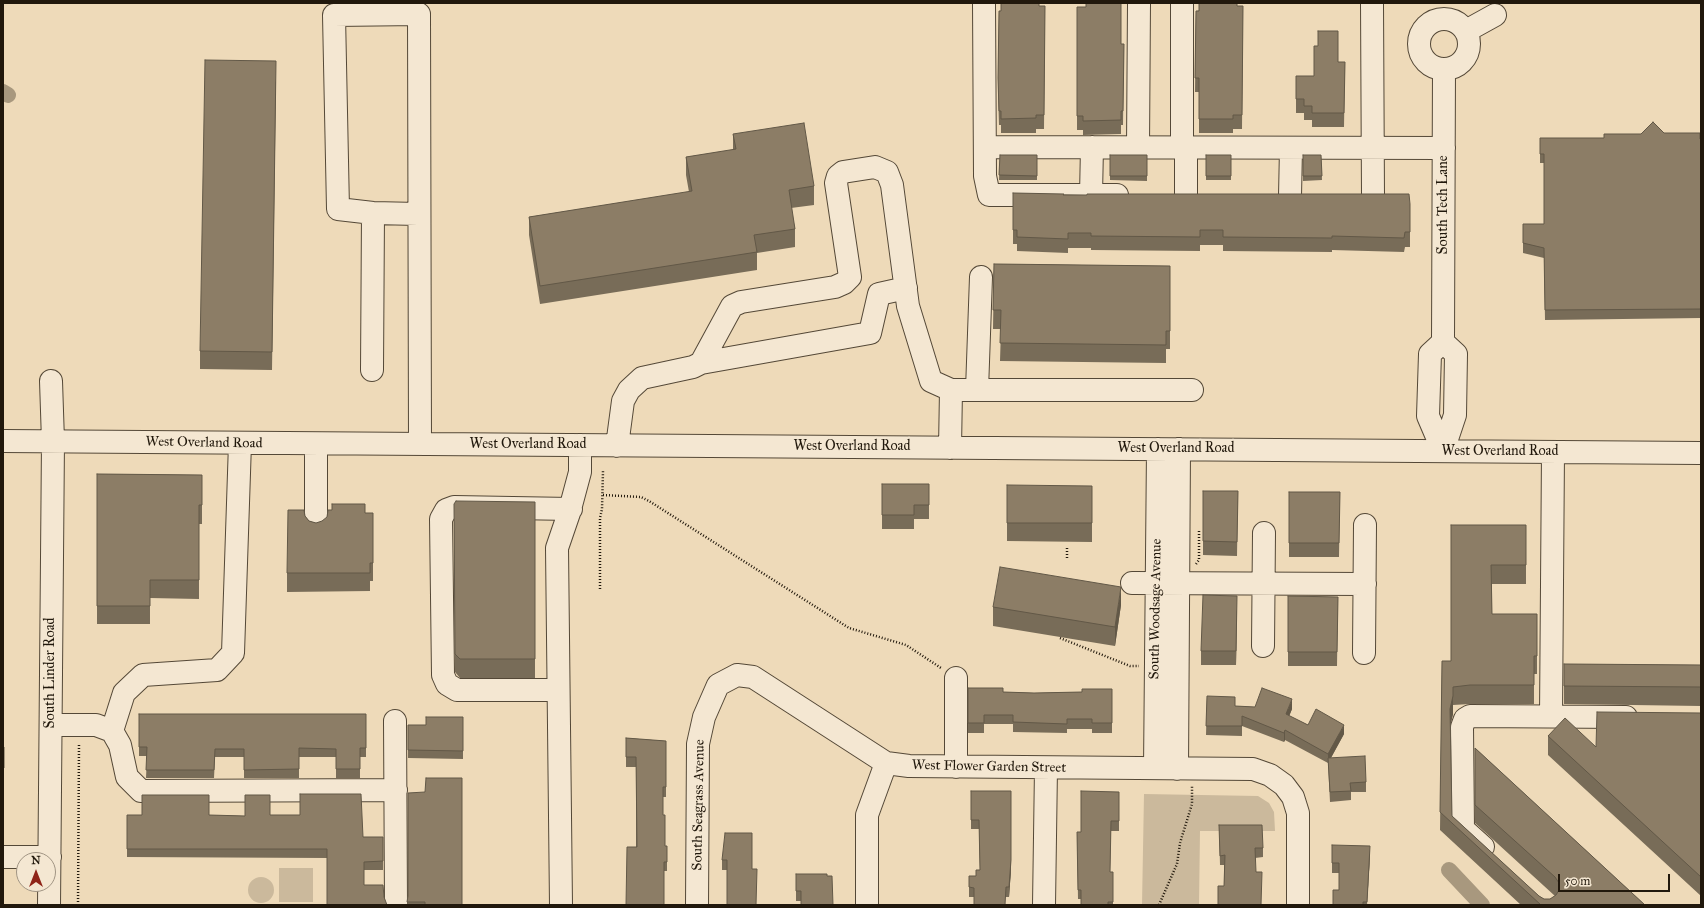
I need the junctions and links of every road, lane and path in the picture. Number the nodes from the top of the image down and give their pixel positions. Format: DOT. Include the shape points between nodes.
graph roads {
  1 [pos="984,3"];
  2 [pos="1140,3"];
  3 [pos="1182,3"];
  4 [pos="1372,3"];
  5 [pos="1434,12"];
  6 [pos="1494,15"];
  7 [pos="1466,31"];
  8 [pos="1444,69"];
  9 [pos="985,147"];
  10 [pos="1092,147"];
  11 [pos="1138,147"];
  12 [pos="1184,147"];
  13 [pos="1291,148"];
  14 [pos="1374,148"];
  15 [pos="1444,148"];
  16 [pos="1091,195"];
  17 [pos="1139,195"];
  18 [pos="1162,195"];
  19 [pos="1186,196"];
  20 [pos="1208,196"];
  21 [pos="1268,196"];
  22 [pos="1290,196"];
  23 [pos="1313,196"];
  24 [pos="1351,196"];
  25 [pos="1373,196"];
  26 [pos="1394,196"];
  27 [pos="374,213"];
  28 [pos="418,214"];
  29 [pos="981,276"];
  30 [pos="850,277"];
  31 [pos="906,288"];
  32 [pos="879,294"];
  33 [pos="701,362"];
  34 [pos="372,370"];
  35 [pos="51,381"];
  36 [pos="951,390"];
  37 [pos="977,390"];
  38 [pos="1192,390"];
  39 [pos="3,441"];
  40 [pos="53,441"];
  41 [pos="240,443"];
  42 [pos="316,444"];
  43 [pos="420,444"];
  44 [pos="580,445"];
  45 [pos="617,446"];
  46 [pos="950,448"];
  47 [pos="1168,449"];
  48 [pos="1443,451"];
  49 [pos="1552,452"];
  50 [pos="1701,453"];
  51 [pos="603,471"];
  52 [pos="603,495"];
  53 [pos="571,508"];
  54 [pos="1365,525"];
  55 [pos="316,529"];
  56 [pos="1199,529"];
  57 [pos="1264,533"];
  58 [pos="1067,548"];
  59 [pos="1067,559"];
  60 [pos="1192,564"];
  61 [pos="1132,583"];
  62 [pos="1156,583"];
  63 [pos="1178,583"];
  64 [pos="1264,584"];
  65 [pos="1365,584"];
  66 [pos="600,589"];
  67 [pos="1060,638"];
  68 [pos="1262,646"];
  69 [pos="1364,653"];
  70 [pos="1141,666"];
  71 [pos="956,678"];
  72 [pos="718,685"];
  73 [pos="558,690"];
  74 [pos="1551,716"];
  75 [pos="1646,717"];
  76 [pos="395,721"];
  77 [pos="51,725"];
  78 [pos="112,731"];
  79 [pos="79,742"];
  80 [pos="886,763"];
  81 [pos="956,767"];
  82 [pos="1046,768"];
  83 [pos="1155,768"];
  84 [pos="1184,775"];
  85 [pos="396,790"];
  86 [pos="50,852"];
  87 [pos="3,857"];
  88 [pos="16,857"];
  89 [pos="1496,860"];
  90 [pos="49,892"];
  91 [pos="49,905"];
  92 [pos="78,905"];
  93 [pos="396,905"];
  94 [pos="561,905"];
  95 [pos="698,905"];
  96 [pos="866,905"];
  97 [pos="1044,905"];
  98 [pos="1158,905"];
  99 [pos="1298,905"];
  1 -- 9 [label="street"];
  2 -- 11 [label="street"];
  3 -- 12 [label="street"];
  4 -- 14 [label="street"];
  5 -- 7 [label="street" via="1456,22"];
  5 -- 8 [label="street" via="1422,32 1419,48 1428,63"];
  6 -- 7 [label="street"];
  7 -- 8 [label="street" via="1469,48 1466,56 1460,63"];
  8 -- 15 [label="street, South Tech Lane"];
  9 -- 10 [label="street"];
  9 -- 16 [label="street" via="985,176 989,195"];
  10 -- 11 [label="street"];
  10 -- 16 [label="street"];
  11 -- 12 [label="street"];
  12 -- 13 [label="street"];
  12 -- 19 [label="street"];
  13 -- 14 [label="street"];
  13 -- 22 [label="street"];
  14 -- 15 [label="street"];
  14 -- 25 [label="street"];
  15 -- 48 [label="street, South Tech Lane" via="1443,342 1430,354 1428,416"];
  16 -- 17 [label="street"];
  18 -- 19 [label="street"];
  19 -- 20 [label="street"];
  21 -- 22 [label="street"];
  22 -- 23 [label="street"];
  24 -- 25 [label="street"];
  25 -- 26 [label="street"];
  27 -- 28 [label="street"];
  27 -- 28 [label="street" via="338,209 334,15 419,14"];
  27 -- 34 [label="street"];
  28 -- 43 [label="street"];
  29 -- 37 [label="street"];
  30 -- 31 [label="street" via="836,183 838,176 843,172 875,167 886,172 892,185"];
  30 -- 32 [label="street"];
  30 -- 33 [label="street" via="835,287 741,302 732,306"];
  31 -- 32 [label="street"];
  31 -- 36 [label="street" via="908,306 931,381"];
  32 -- 33 [label="street" via="870,333"];
  33 -- 45 [label="street" via="693,367 642,378 630,390 623,401"];
  35 -- 40 [label="street, South Linder Road"];
  36 -- 37 [label="street"];
  36 -- 46 [label="street"];
  37 -- 38 [label="street"];
  39 -- 40 [label="street, West Overland Road"];
  40 -- 41 [label="street, West Overland Road"];
  40 -- 77 [label="street, South Linder Road"];
  41 -- 42 [label="street, West Overland Road"];
  41 -- 78 [label="street" via="233,653 217,670 142,675 124,693"];
  42 -- 43 [label="street, West Overland Road"];
  42 -- 55 [label="street"];
  43 -- 44 [label="street, West Overland Road"];
  44 -- 45 [label="street, West Overland Road"];
  44 -- 53 [label="street" via="580,472"];
  45 -- 46 [label="street, West Overland Road"];
  46 -- 47 [label="street, West Overland Road"];
  47 -- 48 [label="street, West Overland Road"];
  47 -- 62 [label="street, South Woodsage Avenue"];
  47 -- 63 [label="street, South Woodsage Avenue"];
  48 -- 49 [label="street, West Overland Road"];
  49 -- 50 [label="street, West Overland Road"];
  49 -- 74 [label="street"];
  51 -- 52 [label="path"];
  52 -- 66 [label="path" via="600,518"];
  52 -- 71 [label="path" via="641,497 649,501 849,628 906,645"];
  53 -- 73 [label="street" via="557,548"];
  53 -- 73 [label="street" via="454,507 446,510 441,519 443,675 447,684 457,690"];
  54 -- 65 [label="street"];
  56 -- 60 [label="path" via="1199,560"];
  57 -- 64 [label="street"];
  58 -- 59 [label="path"];
  61 -- 62 [label="street"];
  62 -- 63 [label="street"];
  62 -- 83 [label="street, South Woodsage Avenue"];
  63 -- 64 [label="street"];
  63 -- 84 [label="street, South Woodsage Avenue"];
  64 -- 65 [label="street"];
  64 -- 68 [label="street"];
  65 -- 69 [label="street"];
  67 -- 70 [label="path" via="1130,666"];
  71 -- 81 [label="street"];
  72 -- 80 [label="street, West Flower Garden Street" via="737,675 753,677"];
  72 -- 95 [label="street, South Seagrass Avenue" via="704,717 698,744"];
  73 -- 94 [label="street"];
  74 -- 75 [label="street"];
  74 -- 89 [label="street" via="1470,716 1465,719 1462,727 1463,829"];
  76 -- 85 [label="street"];
  77 -- 78 [label="street" via="96,725"];
  77 -- 86 [label="street, South Linder Road"];
  78 -- 85 [label="street" via="120,745 127,777 141,791"];
  79 -- 92 [label="path"];
  80 -- 81 [label="street, West Flower Garden Street"];
  80 -- 96 [label="street" via="866,815"];
  81 -- 82 [label="street, West Flower Garden Street"];
  82 -- 83 [label="street, West Flower Garden Street"];
  82 -- 97 [label="street"];
  83 -- 84 [label="street, West Flower Garden Street"];
  84 -- 98 [label="path" via="1192,804 1180,843 1178,864"];
  84 -- 99 [label="street, West Flower Garden Street" via="1253,769 1270,775 1284,785 1293,798 1298,813"];
  85 -- 93 [label="street"];
  87 -- 88 [label="street"];
  90 -- 91 [label="street, South Linder Road"];
}
